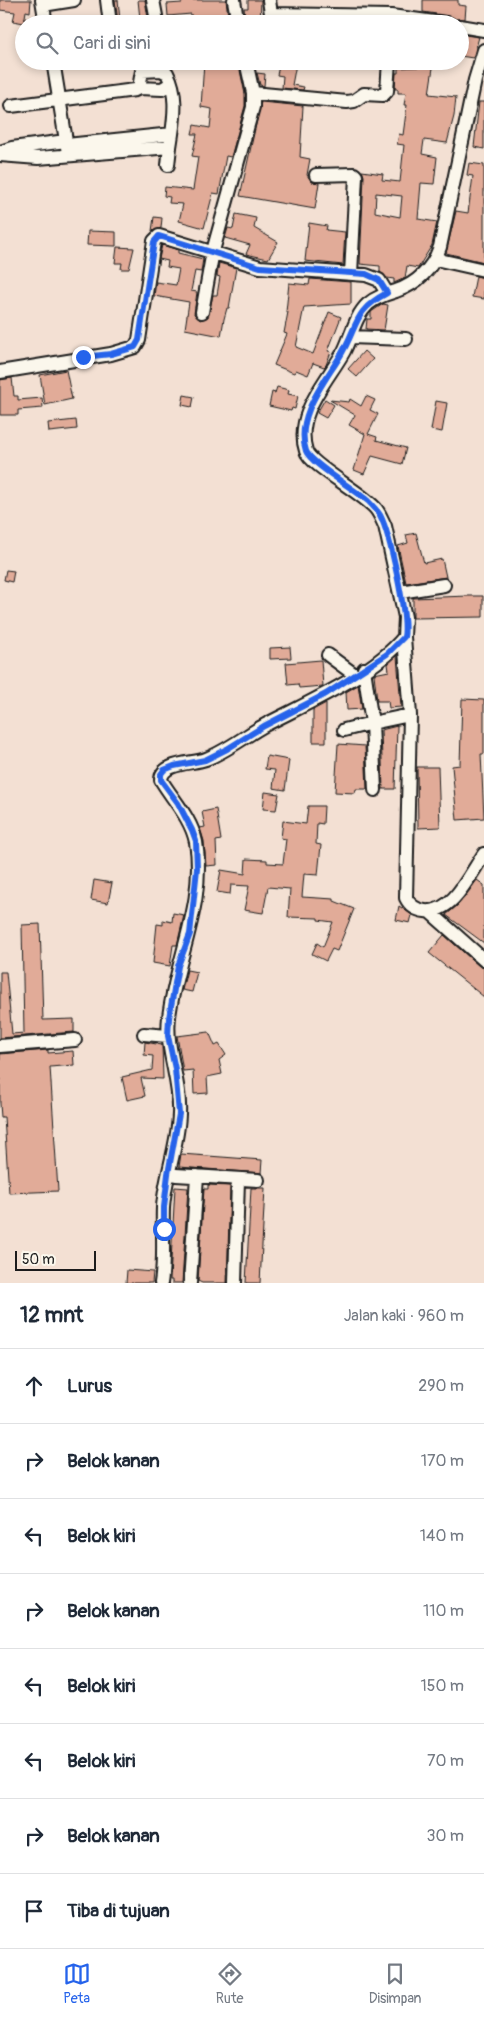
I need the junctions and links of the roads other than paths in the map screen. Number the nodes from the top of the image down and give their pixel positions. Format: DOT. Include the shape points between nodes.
graph roads {
  1 [pos="74,0"];
  2 [pos="107,0"];
  3 [pos="153,0"];
  4 [pos="234,0"];
  5 [pos="268,0"];
  6 [pos="43,3"];
  7 [pos="109,15"];
  8 [pos="156,15"];
  9 [pos="236,15"];
  10 [pos="291,15"];
  11 [pos="469,28"];
  12 [pos="484,30"];
  13 [pos="484,50"];
  14 [pos="54,70"];
  15 [pos="248,70"];
  16 [pos="388,70"];
  17 [pos="170,84"];
  18 [pos="139,88"];
  19 [pos="253,93"];
  20 [pos="59,99"];
  21 [pos="478,99"];
  22 [pos="11,106"];
  23 [pos="171,140"];
  24 [pos="67,147"];
  25 [pos="0,154"];
  26 [pos="168,165"];
  27 [pos="316,175"];
  28 [pos="213,251"];
  29 [pos="435,259"];
  30 [pos="484,270"];
  31 [pos="351,274"];
  32 [pos="387,293"];
  33 [pos="202,312"];
  34 [pos="350,337"];
  35 [pos="406,339"];
  36 [pos="0,372"];
  37 [pos="444,585"];
  38 [pos="400,592"];
  39 [pos="404,637"];
  40 [pos="328,655"];
  41 [pos="359,672"];
  42 [pos="410,714"];
  43 [pos="372,723"];
  44 [pos="344,730"];
  45 [pos="375,790"];
  46 [pos="484,854"];
  47 [pos="429,911"];
  48 [pos="484,960"];
  49 [pos="144,1034"];
  50 [pos="168,1036"];
  51 [pos="75,1040"];
  52 [pos="0,1046"];
  53 [pos="176,1175"];
  54 [pos="197,1176"];
  55 [pos="238,1179"];
  56 [pos="258,1180"];
  57 [pos="161,1283"];
  58 [pos="190,1283"];
  59 [pos="235,1283"];
  1 -- 6 [label="street"];
  2 -- 7 [label="street"];
  3 -- 8 [label="street"];
  4 -- 9 [label="street"];
  5 -- 10 [label="street" via="271,14"];
  11 -- 12 [label="street"];
  13 -- 21 [label="street" via="480,58"];
  14 -- 20 [label="street"];
  15 -- 19 [label="street"];
  16 -- 19 [label="street" via="387,91 383,95 364,94 354,101"];
  17 -- 18 [label="street" via="162,89"];
  17 -- 18 [label="street" via="167,73 146,70 140,75"];
  17 -- 23 [label="street" via="175,101"];
  18 -- 20 [label="street" via="129,92"];
  19 -- 28 [label="street" via="253,107"];
  20 -- 22 [label="street"];
  20 -- 24 [label="street"];
  21 -- 29 [label="street"];
  23 -- 24 [label="street"];
  23 -- 26 [label="street"];
  24 -- 25 [label="street" via="12,158"];
  27 -- 31 [label="street" via="356,176"];
  28 -- 31 [label="street" via="260,267"];
  28 -- 33 [label="street"];
  28 -- 36 [label="street" via="156,237 139,340 135,347 111,354"];
  29 -- 30 [label="street"];
  29 -- 32 [label="street" via="424,274 406,287"];
  31 -- 32 [label="street" via="374,277"];
  32 -- 34 [label="street" via="364,308"];
  34 -- 35 [label="street"];
  34 -- 38 [label="street" via="313,403 306,421 304,442 310,458 376,509 384,526"];
  37 -- 38 [label="street"];
  38 -- 39 [label="street" via="405,617"];
  39 -- 41 [label="street" via="391,651"];
  39 -- 42 [label="street"];
  40 -- 41 [label="street"];
  41 -- 43 [label="street"];
  41 -- 50 [label="street" via="227,749 205,760 174,766 161,774 161,780 192,830 196,841 197,869 193,918 175,978"];
  42 -- 43 [label="street"];
  42 -- 47 [label="street" via="406,898 414,907"];
  43 -- 44 [label="street"];
  43 -- 45 [label="street"];
  46 -- 47 [label="street" via="458,892 438,910"];
  47 -- 48 [label="street"];
  49 -- 50 [label="street"];
  50 -- 57 [label="street" via="179,1114 164,1207"];
  51 -- 52 [label="street"];
  53 -- 54 [label="street"];
  54 -- 55 [label="street"];
  54 -- 58 [label="street"];
  55 -- 56 [label="street"];
  55 -- 59 [label="street"];
}
